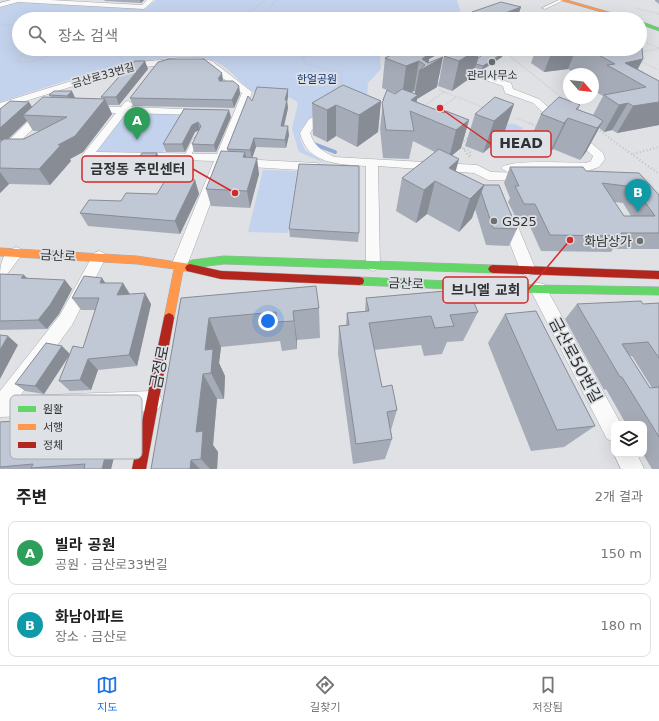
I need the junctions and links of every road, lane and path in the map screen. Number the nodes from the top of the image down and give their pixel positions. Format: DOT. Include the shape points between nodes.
graph roads {
  1 [pos="15,0"];
  2 [pos="151,0"];
  3 [pos="267,0"];
  4 [pos="279,0"];
  5 [pos="562,0"];
  6 [pos="274,2"];
  7 [pos="0,4"];
  8 [pos="544,8"];
  9 [pos="249,12"];
  10 [pos="270,12"];
  11 [pos="606,12"];
  12 [pos="12,25"];
  13 [pos="647,25"];
  14 [pos="0,26"];
  15 [pos="659,30"];
  16 [pos="647,43"];
  17 [pos="659,49"];
  18 [pos="647,51"];
  19 [pos="20,56"];
  20 [pos="45,56"];
  21 [pos="119,56"];
  22 [pos="310,56"];
  23 [pos="392,56"];
  24 [pos="482,56"];
  25 [pos="510,56"];
  26 [pos="302,57"];
  27 [pos="398,58"];
  28 [pos="475,60"];
  29 [pos="635,60"];
  30 [pos="160,62"];
  31 [pos="127,64"];
  32 [pos="461,70"];
  33 [pos="659,70"];
  34 [pos="151,74"];
  35 [pos="343,80"];
  36 [pos="425,87"];
  37 [pos="444,92"];
  38 [pos="457,97"];
  39 [pos="133,98"];
  40 [pos="563,99"];
  41 [pos="0,106"];
  42 [pos="78,108"];
  43 [pos="124,109"];
  44 [pos="340,109"];
  45 [pos="420,109"];
  46 [pos="492,111"];
  47 [pos="208,112"];
  48 [pos="433,114"];
  49 [pos="516,118"];
  50 [pos="594,127"];
  51 [pos="497,131"];
  52 [pos="199,133"];
  53 [pos="472,134"];
  54 [pos="453,141"];
  55 [pos="460,144"];
  56 [pos="659,148"];
  57 [pos="632,154"];
  58 [pos="0,155"];
  59 [pos="187,157"];
  60 [pos="220,160"];
  61 [pos="372,166"];
  62 [pos="482,173"];
  63 [pos="659,174"];
  64 [pos="597,177"];
  65 [pos="495,191"];
  66 [pos="501,204"];
  67 [pos="0,252"];
  68 [pos="16,253"];
  69 [pos="99,257"];
  70 [pos="373,265"];
  71 [pos="179,266"];
  72 [pos="528,270"];
  73 [pos="0,273"];
  74 [pos="659,276"];
  75 [pos="538,289"];
  76 [pos="659,291"];
  77 [pos="142,401"];
  78 [pos="152,401"];
  79 [pos="0,407"];
  80 [pos="10,407"];
  81 [pos="611,426"];
  82 [pos="142,453"];
  83 [pos="627,457"];
  84 [pos="141,459"];
  85 [pos="139,469"];
  86 [pos="633,469"];
  1 -- 2 [label="street" via="144,7"];
  1 -- 7 [label="street"];
  3 -- 6 [label="path"];
  3 -- 9 [label="path"];
  4 -- 6 [label="path"];
  5 -- 8 [label="lane"];
  5 -- 11 [label="street"];
  6 -- 10 [label="path" via="269,8"];
  12 -- 14 [label="path"];
  13 -- 15 [label="street"];
  16 -- 17 [label="path"];
  17 -- 18 [label="path"];
  19 -- 20 [label="path" via="16,61 24,64"];
  21 -- 31 [label="path"];
  22 -- 26 [label="path"];
  23 -- 27 [label="path"];
  24 -- 28 [label="path"];
  25 -- 40 [label="path"];
  26 -- 35 [label="path" via="306,64 342,73"];
  28 -- 32 [label="lane"];
  29 -- 33 [label="path"];
  30 -- 34 [label="street"];
  30 -- 41 [label="street, 금산로33번길" via="130,66"];
  30 -- 60 [label="street, 금산로33번길" via="200,61 216,66 247,92 235,113"];
  32 -- 36 [label="street" via="451,71"];
  32 -- 62 [label="street" via="508,85 508,91 536,101 599,155 595,164 587,167 542,165 489,170"];
  36 -- 37 [label="path"];
  37 -- 38 [label="path"];
  37 -- 45 [label="path"];
  38 -- 46 [label="path"];
  38 -- 48 [label="path"];
  39 -- 43 [label="street"];
  41 -- 58 [label="street" via="52,108"];
  42 -- 43 [label="street"];
  43 -- 47 [label="street"];
  43 -- 59 [label="street" via="88,155"];
  44 -- 61 [label="street" via="319,116 308,126 305,132 310,146 332,160"];
  49 -- 51 [label="path" via="539,127 525,142"];
  50 -- 57 [label="path"];
  52 -- 59 [label="lane"];
  53 -- 55 [label="path"];
  54 -- 55 [label="path"];
  55 -- 62 [label="path" via="463,149 468,150 471,154 469,157"];
  56 -- 57 [label="path"];
  57 -- 63 [label="path"];
  59 -- 60 [label="street"];
  60 -- 61 [label="street"];
  60 -- 71 [label="street, 금산로33번길" via="201,218"];
  61 -- 62 [label="street"];
  61 -- 70 [label="street, 금산로"];
  62 -- 64 [label="street"];
  62 -- 65 [label="street"];
  66 -- 72 [label="street"];
  67 -- 68 [label="street, 금산로"];
  68 -- 69 [label="street, 금산로"];
  68 -- 73 [label="street"];
  69 -- 71 [label="street, 금산로"];
  69 -- 79 [label="street, 금산로" via="66,320"];
  70 -- 71 [label="street, 금산로" via="224,260"];
  70 -- 72 [label="street, 금산로"];
  71 -- 75 [label="street, 금산로" via="221,276"];
  71 -- 78 [label="street, 금정로"];
  72 -- 74 [label="street, 금산로"];
  75 -- 76 [label="street, 금산로"];
  75 -- 81 [label="street, 금산로50번길"];
  77 -- 78 [label="street"];
  78 -- 82 [label="street, 금정로"];
  79 -- 80 [label="street"];
  83 -- 86 [label="street"];
  84 -- 85 [label="street, 금정로"];
}
